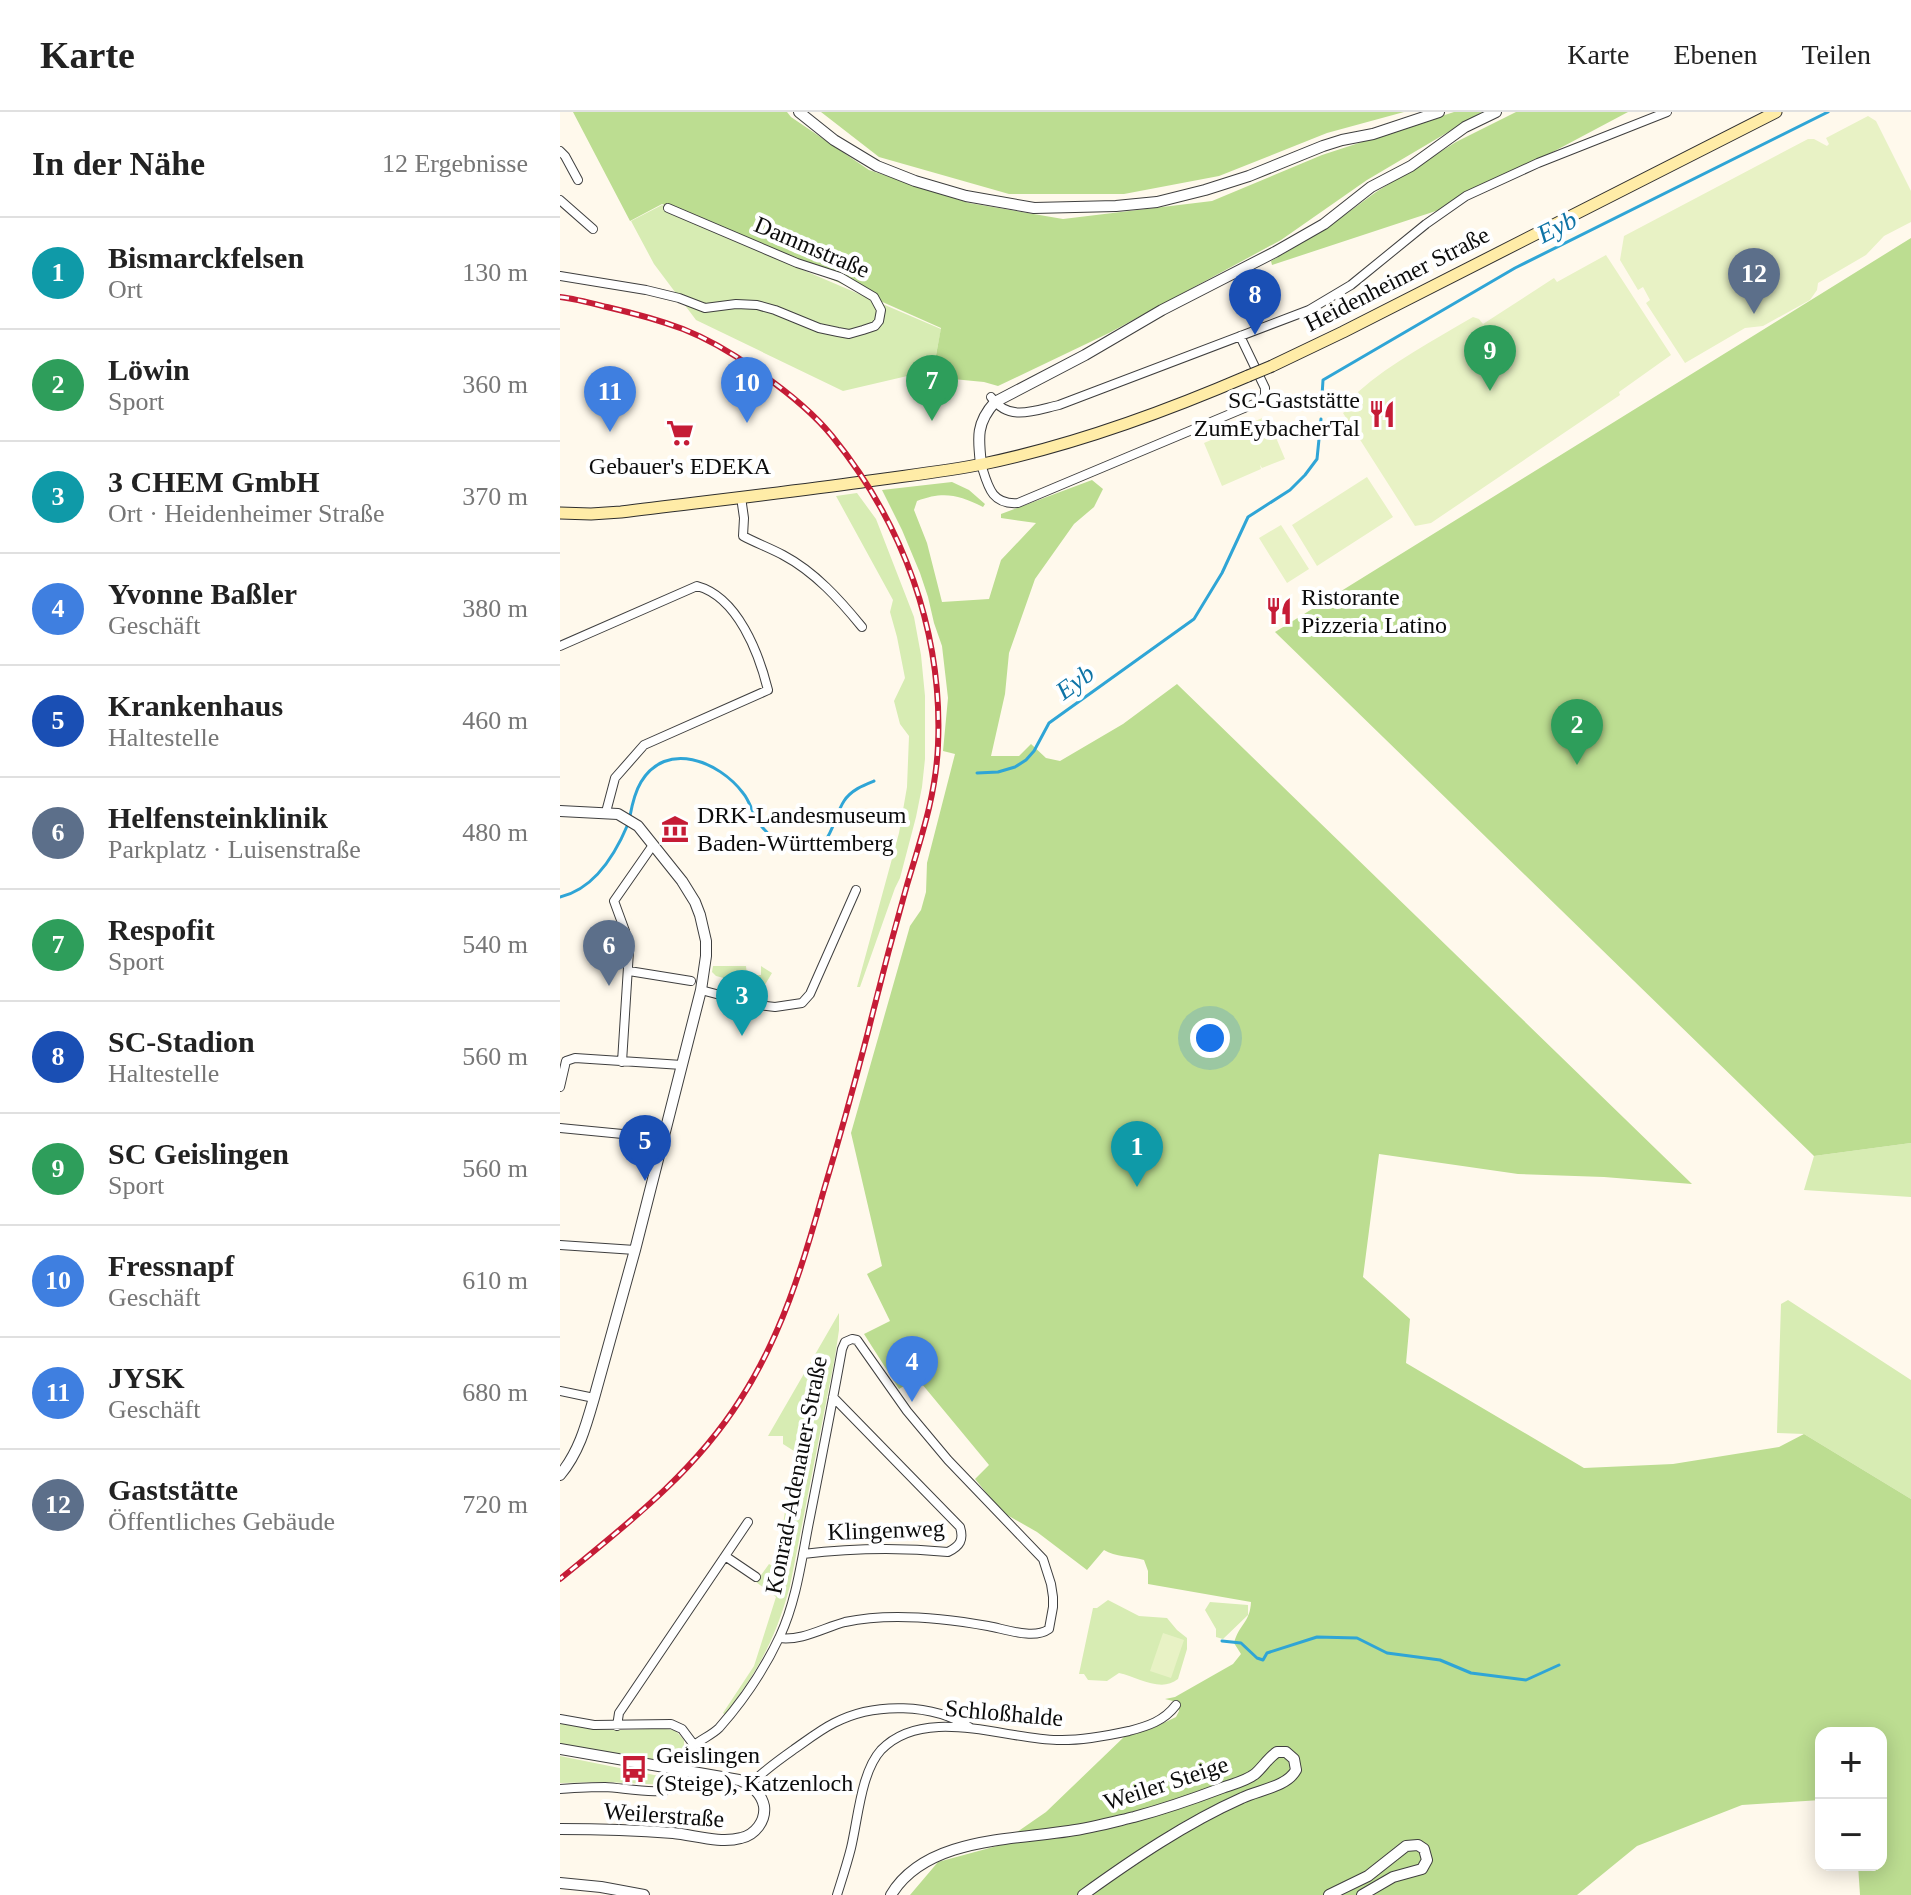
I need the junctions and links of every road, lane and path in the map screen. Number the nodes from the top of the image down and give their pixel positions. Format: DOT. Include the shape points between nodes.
graph roads {
  1 [pos="799,112"];
  2 [pos="1439,112"];
  3 [pos="1496,112"];
  4 [pos="1667,112"];
  5 [pos="1776,112"];
  6 [pos="560,151"];
  7 [pos="578,180"];
  8 [pos="560,200"];
  9 [pos="668,208"];
  10 [pos="593,229"];
  11 [pos="560,276"];
  12 [pos="1240,336"];
  13 [pos="993,400"];
  14 [pos="981,464"];
  15 [pos="741,497"];
  16 [pos="560,513"];
  17 [pos="862,627"];
  18 [pos="560,646"];
  19 [pos="560,811"];
  20 [pos="612,813"];
  21 [pos="653,845"];
  22 [pos="856,890"];
  23 [pos="629,971"];
  24 [pos="691,981"];
  25 [pos="701,990"];
  26 [pos="622,1062"];
  27 [pos="682,1065"];
  28 [pos="560,1087"];
  29 [pos="560,1128"];
  30 [pos="664,1138"];
  31 [pos="560,1245"];
  32 [pos="635,1250"];
  33 [pos="560,1391"];
  34 [pos="833,1397"];
  35 [pos="594,1398"];
  36 [pos="560,1475"];
  37 [pos="748,1522"];
  38 [pos="803,1554"];
  39 [pos="725,1556"];
  40 [pos="756,1577"];
  41 [pos="779,1638"];
  42 [pos="1176,1705"];
  43 [pos="560,1719"];
  44 [pos="617,1726"];
  45 [pos="972,1728"];
  46 [pos="694,1745"];
  47 [pos="560,1749"];
  48 [pos="685,1771"];
  49 [pos="750,1785"];
  50 [pos="560,1789"];
  51 [pos="560,1829"];
  52 [pos="560,1883"];
  53 [pos="644,1895"];
  54 [pos="837,1895"];
  55 [pos="891,1895"];
  56 [pos="1083,1895"];
  57 [pos="1329,1895"];
  58 [pos="1362,1895"];
  1 -- 2 [label="street" via="877,166 966,196 1034,208 1157,202"];
  3 -- 13 [label="street" via="1371,187 1324,224"];
  4 -- 12 [label="street, Heidenheimer Straße" via="1466,196 1351,285 1309,310"];
  5 -- 14 [label="main road, Heidenheimer Straße, bridge" via="1272,366 1122,427"];
  6 -- 7 [label="street"];
  8 -- 10 [label="street"];
  9 -- 11 [label="street, Dammstraße" via="840,277 874,297 881,310 879,321 849,334 757,305 705,308 646,290"];
  12 -- 13 [label="street, Heidenheimer Straße" via="1059,405 1015,413"];
  12 -- 14 [label="street" via="1262,381 1261,401 1018,503 996,498"];
  13 -- 14 [label="street" via="979,430"];
  14 -- 15 [label="main road, Heidenheimer Straße"];
  15 -- 16 [label="main road, Heidenheimer Straße" via="621,512"];
  15 -- 17 [label="street" via="743,536 797,564"];
  18 -- 20 [label="street" via="697,586 723,600 757,653 768,690 644,745 615,778"];
  19 -- 20 [label="street"];
  20 -- 21 [label="street" via="638,826"];
  21 -- 23 [label="street" via="614,901 625,931"];
  21 -- 25 [label="street" via="682,881 700,915 706,956"];
  22 -- 25 [label="street" via="802,1003 758,1005"];
  23 -- 24 [label="street"];
  23 -- 26 [label="street"];
  25 -- 27 [label="street"];
  26 -- 27 [label="street"];
  26 -- 28 [label="street" via="566,1061"];
  27 -- 30 [label="street"];
  29 -- 30 [label="street"];
  30 -- 32 [label="street"];
  31 -- 32 [label="street"];
  32 -- 35 [label="street"];
  33 -- 35 [label="street"];
  34 -- 38 [label="street, Konrad-Adenauer-Straße"];
  34 -- 38 [label="street, Klingenweg" via="960,1527 962,1539 948,1552 883,1547"];
  34 -- 41 [label="street, Konrad-Adenauer-Straße" via="842,1349 845,1342 857,1340 948,1460 1043,1559 1053,1597 1049,1629 1025,1633 954,1620 890,1618 845,1622"];
  35 -- 36 [label="street" via="582,1439"];
  37 -- 39 [label="street"];
  38 -- 41 [label="street, Konrad-Adenauer-Straße"];
  39 -- 40 [label="street"];
  39 -- 44 [label="street" via="619,1713"];
  41 -- 46 [label="street, Konrad-Adenauer-Straße" via="719,1727"];
  42 -- 45 [label="street, Schloßhalde" via="1167,1717 1140,1728 1081,1739 1058,1741"];
  43 -- 44 [label="street"];
  44 -- 46 [label="street" via="671,1724"];
  45 -- 49 [label="street" via="922,1711 867,1710 833,1723"];
  45 -- 54 [label="street, Schloßhalde" via="931,1727 900,1735 881,1750 865,1783"];
  46 -- 48 [label="street"];
  47 -- 48 [label="street, Weilerstraße"];
  48 -- 49 [label="street, Weilerstraße"];
  48 -- 50 [label="street" via="682,1785 663,1791"];
  49 -- 51 [label="street, Weilerstraße" via="761,1798 764,1814 758,1828 743,1838"];
  52 -- 53 [label="street"];
  55 -- 56 [label="street, Weiler Steige" via="915,1869 950,1852 1137,1816 1243,1780 1277,1752 1294,1759 1295,1771 1286,1780 1205,1817"];
  57 -- 58 [label="street" via="1368,1876 1406,1846 1424,1849 1427,1863 1421,1870 1393,1877"];
}
